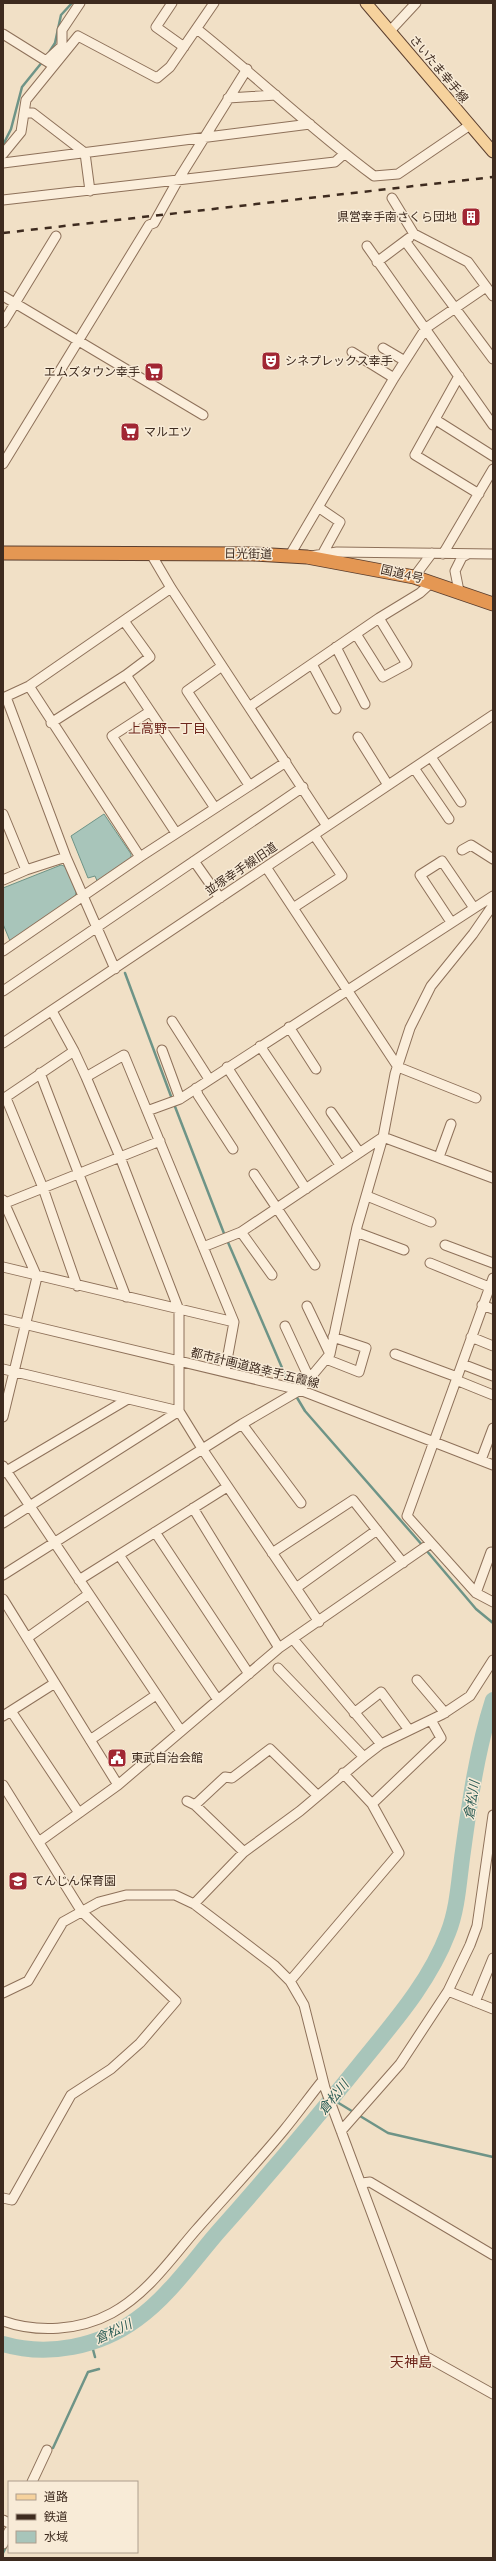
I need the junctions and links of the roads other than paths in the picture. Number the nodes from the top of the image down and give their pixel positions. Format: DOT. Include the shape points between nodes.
graph roads {
  1 [pos="80,3"];
  2 [pos="172,3"];
  3 [pos="214,3"];
  4 [pos="366,3"];
  5 [pos="416,3"];
  6 [pos="196,29"];
  7 [pos="390,31"];
  8 [pos="3,34"];
  9 [pos="184,47"];
  10 [pos="46,61"];
  11 [pos="54,66"];
  12 [pos="247,69"];
  13 [pos="276,95"];
  14 [pos="228,98"];
  15 [pos="24,113"];
  16 [pos="310,124"];
  17 [pos="470,125"];
  18 [pos="203,139"];
  19 [pos="493,152"];
  20 [pos="85,153"];
  21 [pos="3,154"];
  22 [pos="344,154"];
  23 [pos="3,163"];
  24 [pos="178,180"];
  25 [pos="90,190"];
  26 [pos="392,198"];
  27 [pos="3,200"];
  28 [pos="414,234"];
  29 [pos="56,236"];
  30 [pos="405,240"];
  31 [pos="367,246"];
  32 [pos="377,262"];
  33 [pos="486,287"];
  34 [pos="3,296"];
  35 [pos="493,296"];
  36 [pos="15,303"];
  37 [pos="456,308"];
  38 [pos="3,323"];
  39 [pos="426,328"];
  40 [pos="79,340"];
  41 [pos="383,348"];
  42 [pos="352,352"];
  43 [pos="493,359"];
  44 [pos="405,361"];
  45 [pos="459,376"];
  46 [pos="394,378"];
  47 [pos="203,415"];
  48 [pos="436,420"];
  49 [pos="493,423"];
  50 [pos="493,456"];
  51 [pos="3,464"];
  52 [pos="493,469"];
  53 [pos="479,494"];
  54 [pos="318,507"];
  55 [pos="3,553"];
  56 [pos="323,553"];
  57 [pos="432,553"];
  58 [pos="151,554"];
  59 [pos="442,554"];
  60 [pos="469,554"];
  61 [pos="493,554"];
  62 [pos="290,555"];
  63 [pos="307,557"];
  64 [pos="414,577"];
  65 [pos="432,582"];
  66 [pos="171,588"];
  67 [pos="459,591"];
  68 [pos="493,604"];
  69 [pos="379,618"];
  70 [pos="124,621"];
  71 [pos="356,634"];
  72 [pos="336,647"];
  73 [pos="312,664"];
  74 [pos="222,666"];
  75 [pos="126,676"];
  76 [pos="29,686"];
  77 [pos="4,698"];
  78 [pos="365,704"];
  79 [pos="249,707"];
  80 [pos="336,709"];
  81 [pos="149,712"];
  82 [pos="493,715"];
  83 [pos="51,723"];
  84 [pos="358,737"];
  85 [pos="431,757"];
  86 [pos="286,762"];
  87 [pos="414,768"];
  88 [pos="249,785"];
  89 [pos="388,785"];
  90 [pos="303,788"];
  91 [pos="462,802"];
  92 [pos="215,808"];
  93 [pos="3,814"];
  94 [pos="449,819"];
  95 [pos="327,826"];
  96 [pos="176,833"];
  97 [pos="314,835"];
  98 [pos="462,850"];
  99 [pos="66,857"];
  100 [pos="140,857"];
  101 [pos="493,859"];
  102 [pos="194,860"];
  103 [pos="266,867"];
  104 [pos="26,870"];
  105 [pos="3,880"];
  106 [pos="84,896"];
  107 [pos="493,896"];
  108 [pos="220,898"];
  109 [pos="493,905"];
  110 [pos="293,908"];
  111 [pos="474,908"];
  112 [pos="451,922"];
  113 [pos="96,927"];
  114 [pos="3,952"];
  115 [pos="114,969"];
  116 [pos="347,990"];
  117 [pos="3,991"];
  118 [pos="52,1011"];
  119 [pos="172,1021"];
  120 [pos="289,1028"];
  121 [pos="3,1043"];
  122 [pos="260,1046"];
  123 [pos="162,1050"];
  124 [pos="74,1051"];
  125 [pos="227,1067"];
  126 [pos="398,1067"];
  127 [pos="316,1070"];
  128 [pos="40,1073"];
  129 [pos="86,1077"];
  130 [pos="209,1079"];
  131 [pos="196,1088"];
  132 [pos="476,1098"];
  133 [pos="4,1099"];
  134 [pos="180,1099"];
  135 [pos="147,1111"];
  136 [pos="331,1112"];
  137 [pos="451,1124"];
  138 [pos="383,1137"];
  139 [pos="160,1141"];
  140 [pos="233,1149"];
  141 [pos="359,1152"];
  142 [pos="120,1157"];
  143 [pos="440,1157"];
  144 [pos="340,1165"];
  145 [pos="80,1173"];
  146 [pos="254,1174"];
  147 [pos="493,1178"];
  148 [pos="43,1188"];
  149 [pos="306,1189"];
  150 [pos="368,1196"];
  151 [pos="4,1202"];
  152 [pos="277,1207"];
  153 [pos="431,1222"];
  154 [pos="240,1232"];
  155 [pos="356,1232"];
  156 [pos="445,1245"];
  157 [pos="203,1247"];
  158 [pos="404,1250"];
  159 [pos="493,1263"];
  160 [pos="430,1264"];
  161 [pos="315,1265"];
  162 [pos="3,1267"];
  163 [pos="272,1275"];
  164 [pos="37,1277"];
  165 [pos="493,1278"];
  166 [pos="77,1286"];
  167 [pos="489,1287"];
  168 [pos="126,1297"];
  169 [pos="482,1305"];
  170 [pos="307,1306"];
  171 [pos="493,1309"];
  172 [pos="179,1310"];
  173 [pos="3,1320"];
  174 [pos="234,1322"];
  175 [pos="26,1325"];
  176 [pos="285,1326"];
  177 [pos="333,1337"];
  178 [pos="471,1338"];
  179 [pos="493,1346"];
  180 [pos="395,1354"];
  181 [pos="328,1357"];
  182 [pos="180,1361"];
  183 [pos="462,1364"];
  184 [pos="3,1369"];
  185 [pos="225,1371"];
  186 [pos="14,1372"];
  187 [pos="493,1376"];
  188 [pos="456,1379"];
  189 [pos="310,1380"];
  190 [pos="300,1390"];
  191 [pos="493,1395"];
  192 [pos="128,1399"];
  193 [pos="179,1411"];
  194 [pos="3,1417"];
  195 [pos="242,1424"];
  196 [pos="493,1428"];
  197 [pos="435,1442"];
  198 [pos="202,1450"];
  199 [pos="481,1460"];
  200 [pos="493,1464"];
  201 [pos="4,1470"];
  202 [pos="227,1487"];
  203 [pos="301,1504"];
  204 [pos="29,1505"];
  205 [pos="193,1508"];
  206 [pos="3,1523"];
  207 [pos="377,1530"];
  208 [pos="155,1532"];
  209 [pos="54,1543"];
  210 [pos="432,1543"];
  211 [pos="272,1553"];
  212 [pos="493,1553"];
  213 [pos="119,1555"];
  214 [pos="403,1563"];
  215 [pos="3,1575"];
  216 [pos="79,1580"];
  217 [pos="296,1588"];
  218 [pos="476,1593"];
  219 [pos="89,1594"];
  220 [pos="3,1599"];
  221 [pos="493,1602"];
  222 [pos="319,1622"];
  223 [pos="27,1638"];
  224 [pos="293,1639"];
  225 [pos="279,1648"];
  226 [pos="493,1660"];
  227 [pos="278,1668"];
  228 [pos="249,1674"];
  229 [pos="417,1680"];
  230 [pos="55,1683"];
  231 [pos="156,1695"];
  232 [pos="218,1700"];
  233 [pos="7,1713"];
  234 [pos="354,1713"];
  235 [pos="445,1713"];
  236 [pos="431,1720"];
  237 [pos="409,1730"];
  238 [pos="181,1731"];
  239 [pos="90,1740"];
  240 [pos="380,1744"];
  241 [pos="364,1757"];
  242 [pos="343,1773"];
  243 [pos="3,1785"];
  244 [pos="118,1785"];
  245 [pos="317,1795"];
  246 [pos="372,1804"];
  247 [pos="79,1813"];
  248 [pos="493,1814"];
  249 [pos="491,1836"];
  250 [pos="40,1841"];
  251 [pos="244,1852"];
  252 [pos="194,1904"];
  253 [pos="82,1912"];
  254 [pos="493,1958"];
  255 [pos="290,1980"];
  256 [pos="448,1991"];
  257 [pos="3,1993"];
  258 [pos="475,2002"];
  259 [pos="493,2010"];
  260 [pos="324,2084"];
  261 [pos="340,2129"];
  262 [pos="362,2183"];
  263 [pos="3,2198"];
  264 [pos="493,2255"];
  265 [pos="3,2321"];
  266 [pos="493,2394"];
  267 [pos="47,2450"];
  268 [pos="32,2481"];
  269 [pos="8,2533"];
  270 [pos="3,2544"];
  1 -- 10 [label="street" via="62,30 62,46"];
  2 -- 9 [label="street" via="156,27"];
  3 -- 6 [label="street"];
  4 -- 7 [label="main road, さいたま幸手線"];
  5 -- 7 [label="street"];
  6 -- 9 [label="street"];
  6 -- 12 [label="street"];
  7 -- 17 [label="main road, さいたま幸手線"];
  8 -- 10 [label="street"];
  9 -- 11 [label="street" via="170,67 157,78 78,36"];
  10 -- 11 [label="street"];
  11 -- 15 [label="street" via="26,100"];
  12 -- 13 [label="street"];
  12 -- 14 [label="street"];
  13 -- 14 [label="street"];
  13 -- 16 [label="street"];
  14 -- 18 [label="street"];
  15 -- 20 [label="street" via="33,113"];
  15 -- 21 [label="street" via="21,132"];
  16 -- 18 [label="street"];
  16 -- 22 [label="street"];
  17 -- 19 [label="main road, さいたま幸手線"];
  17 -- 22 [label="street" via="398,174 374,176"];
  18 -- 20 [label="street"];
  18 -- 24 [label="street"];
  20 -- 23 [label="street"];
  20 -- 25 [label="street"];
  22 -- 24 [label="street" via="335,162"];
  24 -- 25 [label="street"];
  24 -- 40 [label="street" via="154,223 149,225"];
  25 -- 27 [label="street"];
  26 -- 28 [label="street"];
  28 -- 30 [label="street"];
  28 -- 33 [label="street" via="468,262"];
  29 -- 36 [label="street"];
  30 -- 32 [label="street"];
  30 -- 37 [label="street"];
  31 -- 32 [label="street"];
  32 -- 39 [label="street"];
  33 -- 35 [label="street"];
  33 -- 37 [label="street"];
  34 -- 36 [label="street"];
  36 -- 38 [label="street"];
  36 -- 40 [label="street"];
  37 -- 39 [label="street"];
  37 -- 43 [label="street"];
  39 -- 44 [label="street"];
  39 -- 45 [label="street"];
  40 -- 47 [label="street"];
  40 -- 51 [label="street"];
  41 -- 44 [label="street"];
  42 -- 46 [label="street"];
  44 -- 46 [label="street"];
  45 -- 48 [label="street"];
  45 -- 49 [label="street"];
  46 -- 54 [label="street"];
  48 -- 50 [label="street"];
  48 -- 53 [label="street" via="415,455"];
  52 -- 53 [label="street"];
  53 -- 59 [label="street"];
  54 -- 56 [label="street" via="340,522"];
  54 -- 62 [label="street"];
  55 -- 58 [label="highway, 日光街道"];
  56 -- 57 [label="street, 日光街道"];
  56 -- 63 [label="street, 日光街道"];
  57 -- 59 [label="street, 日光街道"];
  57 -- 64 [label="street"];
  58 -- 62 [label="highway, 日光街道"];
  58 -- 66 [label="street"];
  59 -- 60 [label="street, 日光街道"];
  60 -- 61 [label="street, 日光街道"];
  60 -- 67 [label="street" via="462,557 455,571"];
  62 -- 63 [label="highway, 日光街道"];
  63 -- 64 [label="highway, 国道4号"];
  64 -- 65 [label="highway, 国道4号"];
  65 -- 67 [label="highway, 国道4号"];
  65 -- 69 [label="street" via="420,593"];
  66 -- 70 [label="street"];
  66 -- 74 [label="street"];
  67 -- 68 [label="highway, 国道4号"];
  69 -- 71 [label="street"];
  69 -- 71 [label="street" via="407,664 383,677"];
  70 -- 75 [label="street" via="150,657"];
  70 -- 76 [label="street"];
  71 -- 72 [label="street"];
  72 -- 73 [label="street"];
  72 -- 78 [label="street"];
  73 -- 79 [label="street"];
  73 -- 80 [label="street"];
  74 -- 79 [label="street"];
  74 -- 88 [label="street" via="187,691"];
  75 -- 81 [label="street"];
  75 -- 83 [label="street"];
  76 -- 77 [label="street"];
  76 -- 83 [label="street"];
  77 -- 99 [label="street"];
  79 -- 86 [label="street"];
  81 -- 92 [label="street"];
  81 -- 96 [label="street" via="112,736"];
  82 -- 85 [label="street, 並塚幸手線旧道"];
  83 -- 100 [label="street"];
  84 -- 89 [label="street"];
  85 -- 87 [label="street, 並塚幸手線旧道"];
  85 -- 91 [label="street"];
  86 -- 88 [label="street"];
  86 -- 90 [label="street"];
  87 -- 89 [label="street, 並塚幸手線旧道"];
  87 -- 94 [label="street"];
  88 -- 92 [label="street"];
  89 -- 95 [label="street, 並塚幸手線旧道"];
  90 -- 95 [label="street"];
  90 -- 102 [label="street"];
  92 -- 96 [label="street"];
  93 -- 104 [label="street"];
  95 -- 97 [label="street, 並塚幸手線旧道"];
  96 -- 100 [label="street"];
  97 -- 103 [label="street, 並塚幸手線旧道"];
  97 -- 110 [label="street" via="342,876"];
  98 -- 101 [label="street" via="471,845"];
  99 -- 104 [label="street"];
  99 -- 106 [label="street"];
  100 -- 106 [label="street"];
  102 -- 108 [label="street"];
  102 -- 113 [label="street"];
  103 -- 108 [label="street, 並塚幸手線旧道"];
  103 -- 110 [label="street"];
  104 -- 105 [label="street"];
  106 -- 113 [label="street"];
  106 -- 114 [label="street"];
  107 -- 111 [label="street"];
  108 -- 115 [label="street, 並塚幸手線旧道"];
  109 -- 126 [label="street" via="431,986 410,1028"];
  110 -- 116 [label="street"];
  111 -- 112 [label="street"];
  111 -- 112 [label="street" via="442,861 420,875"];
  112 -- 116 [label="street"];
  113 -- 115 [label="street"];
  113 -- 117 [label="street"];
  115 -- 118 [label="street, 並塚幸手線旧道"];
  116 -- 120 [label="street"];
  116 -- 126 [label="street"];
  118 -- 121 [label="street, 並塚幸手線旧道"];
  118 -- 124 [label="street"];
  119 -- 130 [label="street"];
  120 -- 122 [label="street"];
  120 -- 127 [label="street"];
  122 -- 125 [label="street"];
  122 -- 144 [label="street"];
  123 -- 134 [label="street"];
  124 -- 128 [label="street"];
  124 -- 129 [label="street"];
  125 -- 130 [label="street"];
  125 -- 149 [label="street"];
  126 -- 132 [label="street"];
  126 -- 138 [label="street"];
  128 -- 133 [label="street"];
  128 -- 145 [label="street"];
  129 -- 135 [label="street" via="124,1055"];
  129 -- 142 [label="street"];
  130 -- 131 [label="street"];
  131 -- 134 [label="street"];
  131 -- 140 [label="street"];
  133 -- 148 [label="street"];
  134 -- 135 [label="street"];
  135 -- 139 [label="street"];
  136 -- 141 [label="street"];
  137 -- 143 [label="street"];
  138 -- 141 [label="street"];
  138 -- 143 [label="street"];
  138 -- 150 [label="street"];
  139 -- 142 [label="street"];
  139 -- 157 [label="street"];
  141 -- 144 [label="street"];
  142 -- 145 [label="street"];
  142 -- 172 [label="street"];
  143 -- 147 [label="street"];
  144 -- 149 [label="street"];
  145 -- 148 [label="street"];
  145 -- 168 [label="street"];
  146 -- 152 [label="street"];
  148 -- 151 [label="street"];
  148 -- 166 [label="street"];
  149 -- 152 [label="street"];
  150 -- 153 [label="street"];
  150 -- 155 [label="street"];
  151 -- 164 [label="street"];
  152 -- 154 [label="street"];
  152 -- 161 [label="street"];
  154 -- 157 [label="street"];
  154 -- 163 [label="street"];
  155 -- 158 [label="street"];
  155 -- 177 [label="street"];
  156 -- 159 [label="street"];
  157 -- 174 [label="street"];
  160 -- 167 [label="street"];
  162 -- 164 [label="street"];
  164 -- 166 [label="street"];
  164 -- 175 [label="street"];
  165 -- 167 [label="street"];
  166 -- 168 [label="street"];
  167 -- 169 [label="street"];
  168 -- 172 [label="street"];
  169 -- 171 [label="street"];
  169 -- 178 [label="street"];
  170 -- 181 [label="street"];
  172 -- 174 [label="street"];
  172 -- 182 [label="street"];
  173 -- 175 [label="street, 都市計画道路幸手五霞線"];
  174 -- 185 [label="street"];
  175 -- 182 [label="street, 都市計画道路幸手五霞線"];
  175 -- 186 [label="street"];
  176 -- 189 [label="street"];
  177 -- 181 [label="street"];
  177 -- 181 [label="street" via="366,1348 359,1372"];
  178 -- 179 [label="street"];
  178 -- 183 [label="street"];
  180 -- 188 [label="street"];
  181 -- 189 [label="street"];
  182 -- 185 [label="street, 都市計画道路幸手五霞線"];
  182 -- 193 [label="street"];
  183 -- 187 [label="street"];
  183 -- 188 [label="street"];
  184 -- 186 [label="street"];
  185 -- 190 [label="street, 都市計画道路幸手五霞線"];
  186 -- 192 [label="street"];
  186 -- 194 [label="street"];
  188 -- 191 [label="street"];
  188 -- 197 [label="street"];
  189 -- 190 [label="street"];
  190 -- 195 [label="street"];
  190 -- 197 [label="street, 都市計画道路幸手五霞線"];
  192 -- 193 [label="street"];
  192 -- 201 [label="street"];
  193 -- 198 [label="street"];
  193 -- 204 [label="street"];
  195 -- 198 [label="street"];
  195 -- 203 [label="street"];
  196 -- 199 [label="street"];
  197 -- 199 [label="street, 都市計画道路幸手五霞線"];
  197 -- 210 [label="street" via="407,1516"];
  198 -- 202 [label="street"];
  198 -- 209 [label="street"];
  199 -- 200 [label="street, 都市計画道路幸手五霞線"];
  201 -- 204 [label="street"];
  202 -- 205 [label="street"];
  202 -- 211 [label="street"];
  204 -- 206 [label="street"];
  204 -- 209 [label="street"];
  205 -- 208 [label="street"];
  205 -- 225 [label="street"];
  207 -- 211 [label="street" via="353,1500"];
  207 -- 214 [label="street"];
  207 -- 217 [label="street"];
  208 -- 213 [label="street"];
  208 -- 228 [label="street"];
  209 -- 215 [label="street"];
  209 -- 216 [label="street"];
  210 -- 214 [label="street"];
  210 -- 218 [label="street"];
  211 -- 217 [label="street"];
  212 -- 218 [label="street" via="491,1552"];
  213 -- 216 [label="street"];
  213 -- 232 [label="street"];
  214 -- 222 [label="street"];
  216 -- 219 [label="street"];
  217 -- 222 [label="street"];
  218 -- 221 [label="street"];
  219 -- 223 [label="street"];
  219 -- 231 [label="street"];
  220 -- 223 [label="street"];
  222 -- 224 [label="street"];
  223 -- 230 [label="street"];
  224 -- 225 [label="street"];
  224 -- 234 [label="street"];
  225 -- 228 [label="street"];
  226 -- 235 [label="street" via="470,1696"];
  227 -- 241 [label="street"];
  228 -- 232 [label="street"];
  229 -- 235 [label="street"];
  230 -- 233 [label="street"];
  230 -- 239 [label="street"];
  231 -- 238 [label="street"];
  231 -- 239 [label="street"];
  232 -- 238 [label="street"];
  233 -- 247 [label="street"];
  234 -- 237 [label="street" via="381,1692"];
  234 -- 240 [label="street"];
  235 -- 236 [label="street"];
  236 -- 237 [label="street"];
  236 -- 246 [label="street" via="441,1738"];
  237 -- 240 [label="street"];
  238 -- 244 [label="street"];
  239 -- 244 [label="street"];
  240 -- 241 [label="street"];
  241 -- 242 [label="street"];
  242 -- 245 [label="street"];
  242 -- 246 [label="street"];
  243 -- 250 [label="street"];
  244 -- 247 [label="street"];
  245 -- 251 [label="street"];
  245 -- 251 [label="street" via="270,1749 232,1778 225,1777 191,1803"];
  246 -- 255 [label="street" via="399,1853"];
  247 -- 250 [label="street"];
  248 -- 249 [label="street"];
  249 -- 256 [label="street" via="477,1926"];
  250 -- 253 [label="street"];
  251 -- 252 [label="street"];
  252 -- 253 [label="street" via="175,1894 126,1895 99,1902"];
  252 -- 255 [label="street"];
  253 -- 257 [label="street" via="63,1922 28,1981"];
  253 -- 263 [label="street" via="176,2001 140,2043 111,2069 71,2095 12,2200"];
  254 -- 258 [label="street"];
  255 -- 260 [label="street" via="304,2005"];
  256 -- 258 [label="street"];
  256 -- 261 [label="street" via="400,2064"];
  258 -- 259 [label="street"];
  260 -- 261 [label="street"];
  260 -- 265 [label="street" via="157,2276 132,2300 112,2313 90,2322 62,2328 30,2328"];
  261 -- 262 [label="street"];
  262 -- 264 [label="street" via="370,2182"];
  262 -- 266 [label="street" via="425,2356"];
  267 -- 268 [label="street"];
  269 -- 270 [label="street"];
}
